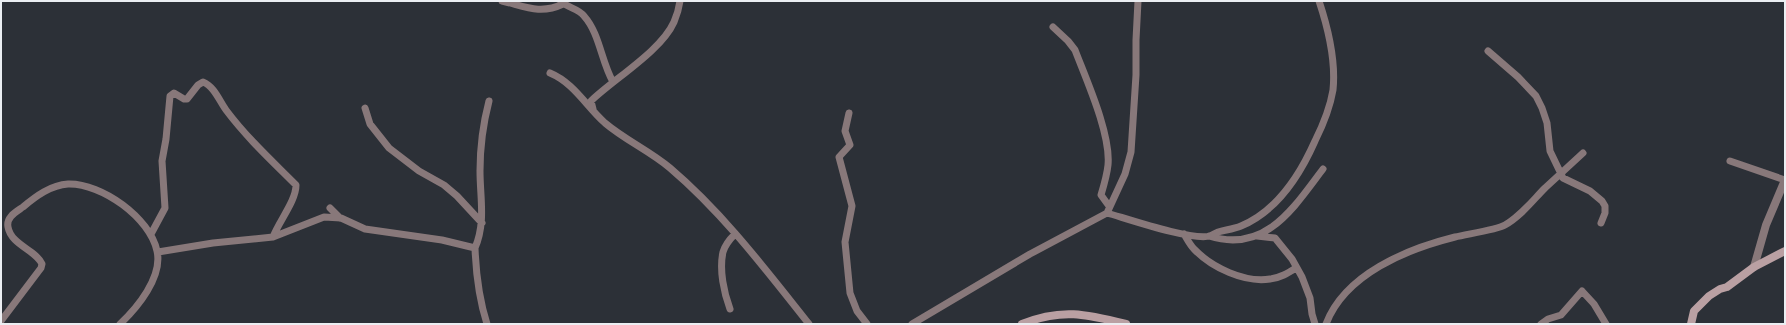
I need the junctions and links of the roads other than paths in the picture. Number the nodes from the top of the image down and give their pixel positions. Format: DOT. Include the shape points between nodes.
graph roads {
  1 [pos="502,1"];
  2 [pos="680,1"];
  3 [pos="1138,1"];
  4 [pos="1319,1"];
  5 [pos="562,2"];
  6 [pos="1053,27"];
  7 [pos="1488,51"];
  8 [pos="550,73"];
  9 [pos="613,82"];
  10 [pos="489,100"];
  11 [pos="365,108"];
  12 [pos="594,111"];
  13 [pos="849,113"];
  14 [pos="1583,153"];
  15 [pos="1730,161"];
  16 [pos="1323,169"];
  17 [pos="1561,173"];
  18 [pos="1785,180"];
  19 [pos="330,208"];
  20 [pos="1108,209"];
  21 [pos="341,218"];
  22 [pos="482,223"];
  23 [pos="1601,223"];
  24 [pos="151,234"];
  25 [pos="735,234"];
  26 [pos="1184,234"];
  27 [pos="1209,236"];
  28 [pos="1256,236"];
  29 [pos="273,237"];
  30 [pos="475,248"];
  31 [pos="1785,251"];
  32 [pos="158,252"];
  33 [pos="1754,267"];
  34 [pos="1296,268"];
  35 [pos="730,309"];
  36 [pos="1,321"];
  37 [pos="120,324"];
  38 [pos="487,324"];
  39 [pos="809,324"];
  40 [pos="867,324"];
  41 [pos="912,324"];
  42 [pos="1022,324"];
  43 [pos="1126,324"];
  44 [pos="1314,324"];
  45 [pos="1326,324"];
  46 [pos="1541,324"];
  47 [pos="1606,324"];
  48 [pos="1691,324"];
  1 -- 5 [label="street" via="518,7 538,9 552,8"];
  2 -- 9 [label="street" via="674,22 660,41"];
  3 -- 20 [label="street" via="1131,152 1125,174"];
  4 -- 27 [label="street" via="1332,52 1333,91 1325,121 1290,187 1264,212 1242,226"];
  5 -- 9 [label="street" via="583,14 588,21"];
  6 -- 20 [label="street" via="1075,50 1106,136 1108,164 1101,195"];
  7 -- 17 [label="street" via="1536,96 1547,123 1550,152"];
  8 -- 12 [label="street" via="572,86"];
  9 -- 12 [label="street" via="591,101"];
  10 -- 22 [label="street" via="480,154"];
  11 -- 22 [label="street" via="370,124 389,148 419,171 444,185"];
  12 -- 25 [label="street" via="606,123 669,167"];
  13 -- 40 [label="street" via="845,131 850,145 839,157 852,206 845,242 845,258 850,293 857,311"];
  14 -- 17 [label="street"];
  15 -- 18 [label="street"];
  16 -- 28 [label="street" via="1292,210"];
  17 -- 23 [label="street" via="1563,178 1590,191 1602,201 1605,213"];
  17 -- 45 [label="street" via="1504,226 1436,242 1398,257 1366,276 1342,297"];
  18 -- 33 [label="street" via="1766,226"];
  19 -- 21 [label="street"];
  20 -- 26 [label="street"];
  20 -- 41 [label="street"];
  21 -- 29 [label="street" via="324,217"];
  21 -- 30 [label="street" via="365,229 442,240"];
  22 -- 30 [label="street"];
  24 -- 29 [label="street" via="165,208 162,161 170,96 174,93 187,99 203,82 210,86 252,142 296,185 296,192 277,224"];
  24 -- 32 [label="street"];
  24 -- 36 [label="street" via="125,206 104,192 85,186 62,185 35,197 10,217 8,227 14,239 42,264 41,268"];
  25 -- 35 [label="street" via="723,252 722,264 726,298"];
  25 -- 39 [label="street"];
  26 -- 27 [label="street"];
  26 -- 34 [label="street" via="1194,249 1229,273 1256,279 1270,279"];
  27 -- 28 [label="street" via="1230,240"];
  28 -- 34 [label="street" via="1275,238"];
  29 -- 32 [label="street"];
  30 -- 38 [label="street" via="475,267"];
  31 -- 33 [label="main road"];
  32 -- 37 [label="street" via="154,276 148,291"];
  33 -- 48 [label="main road" via="1700,303 1694,311"];
  34 -- 44 [label="street" via="1310,298"];
  42 -- 43 [label="main road" via="1044,316 1066,313 1108,318"];
  46 -- 47 [label="street" via="1561,315 1582,291 1594,304"];
}
